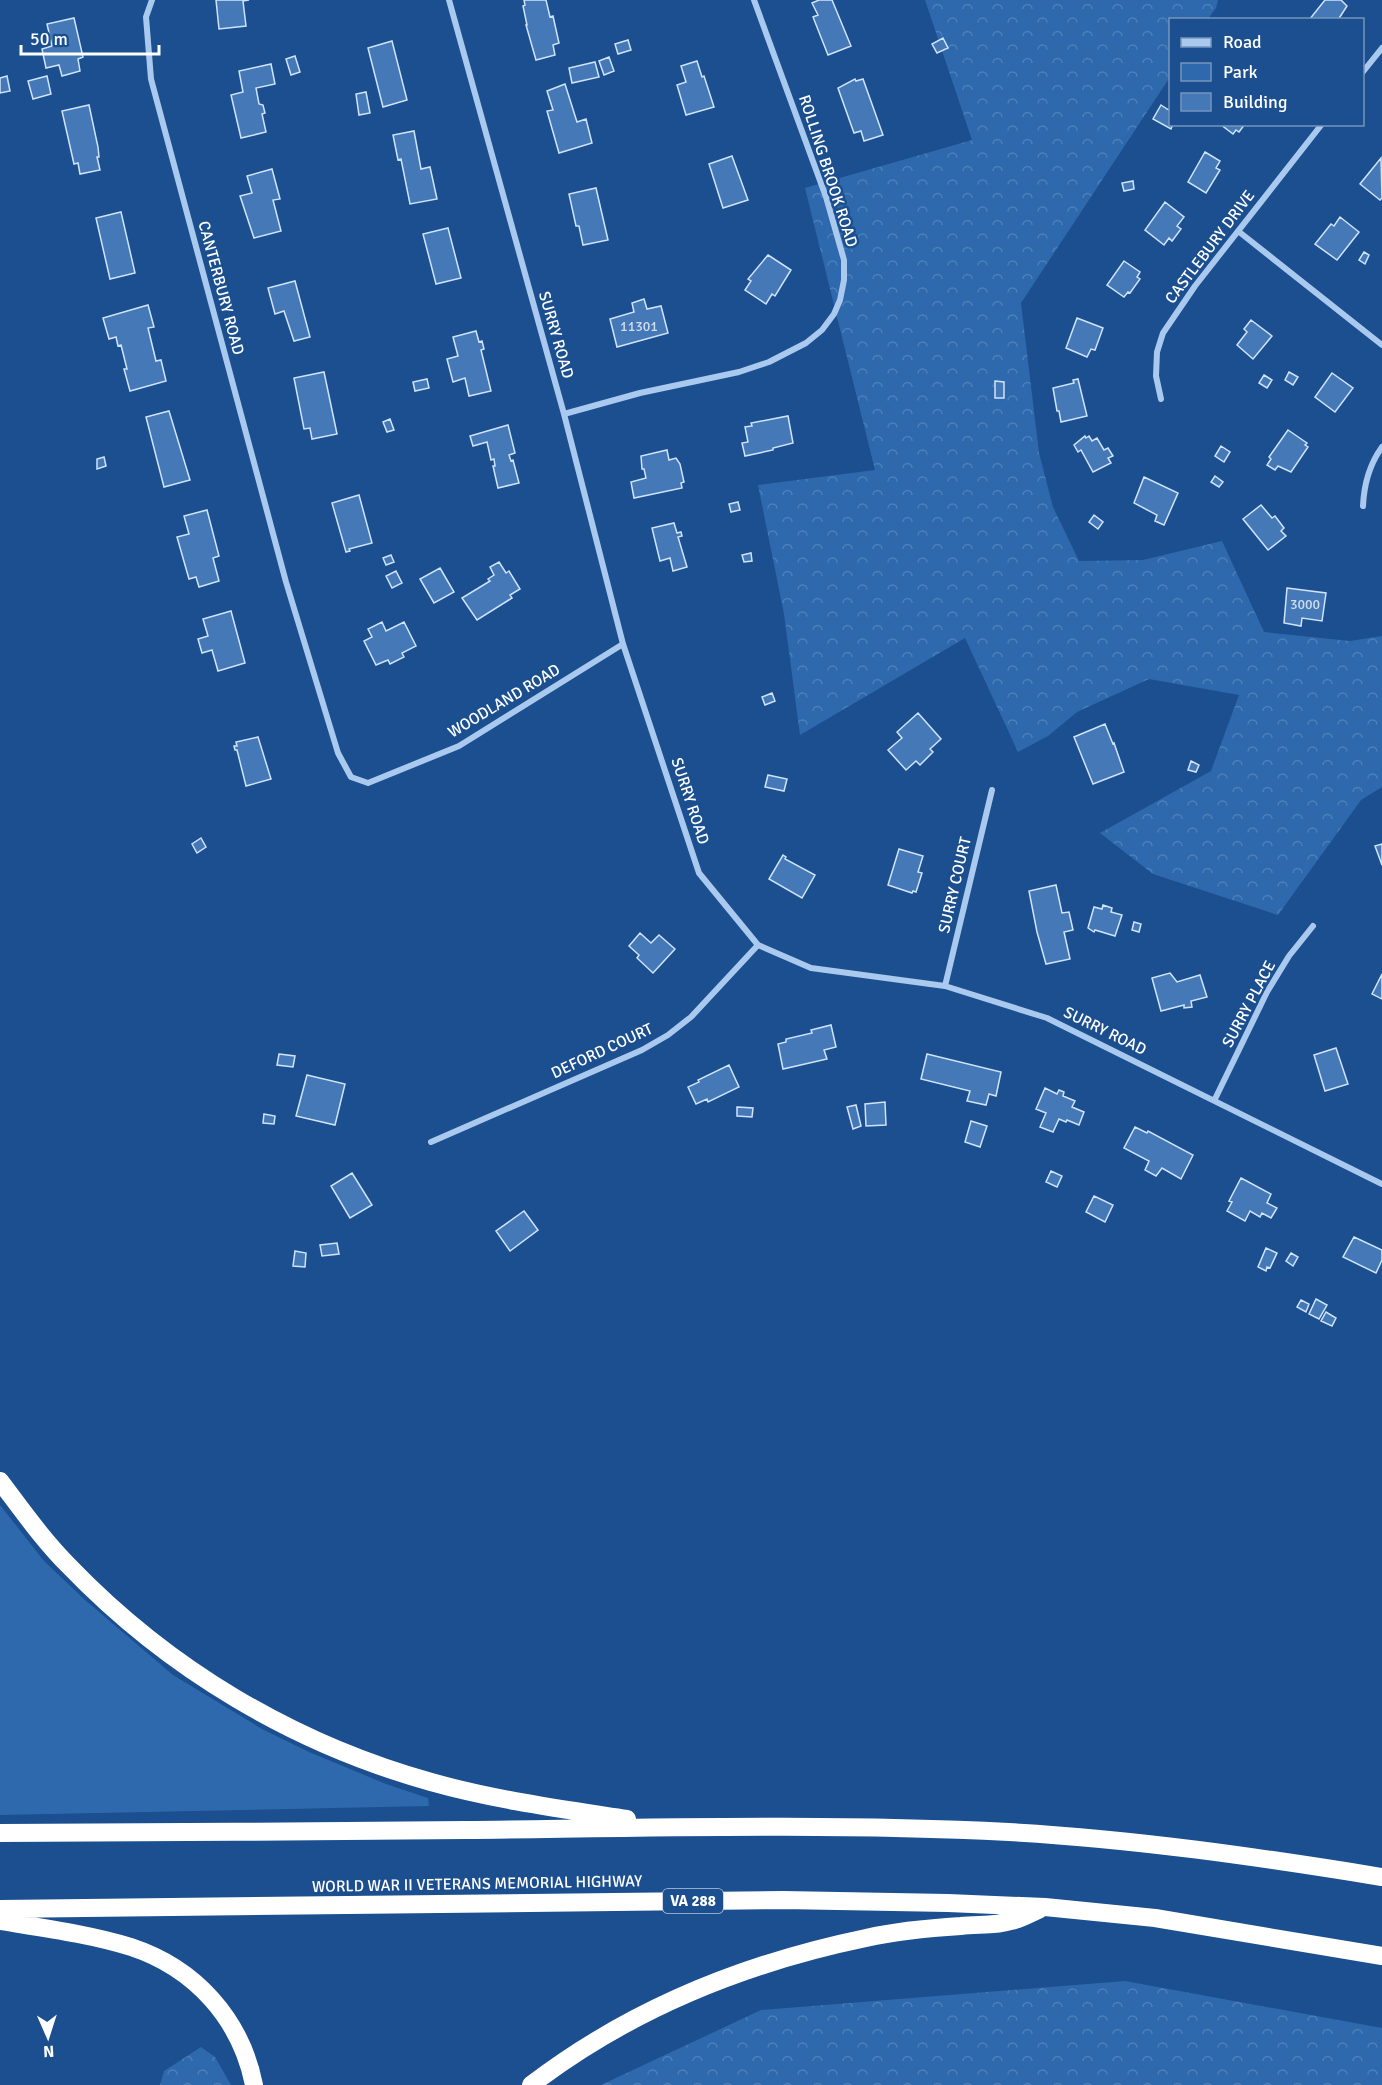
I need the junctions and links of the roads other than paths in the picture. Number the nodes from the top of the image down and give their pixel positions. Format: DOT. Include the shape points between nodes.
graph roads {
  1 [pos="152,0"];
  2 [pos="449,0"];
  3 [pos="754,0"];
  4 [pos="1382,48"];
  5 [pos="1364,70"];
  6 [pos="1320,126"];
  7 [pos="1238,231"];
  8 [pos="1382,345"];
  9 [pos="1161,399"];
  10 [pos="564,414"];
  11 [pos="1382,447"];
  12 [pos="1363,506"];
  13 [pos="286,582"];
  14 [pos="623,644"];
  15 [pos="992,790"];
  16 [pos="1313,926"];
  17 [pos="758,945"];
  18 [pos="945,986"];
  19 [pos="1215,1099"];
  20 [pos="430,1142"];
  21 [pos="1382,1184"];
  22 [pos="0,1481"];
  23 [pos="677,1827"];
  24 [pos="0,1833"];
  25 [pos="1382,1877"];
  26 [pos="1045,1908"];
  27 [pos="0,1909"];
  28 [pos="0,1921"];
  29 [pos="1382,1956"];
  30 [pos="254,2085"];
  31 [pos="531,2085"];
  1 -- 13 [label="street, CANTERBURY ROAD" via="146,17 151,79"];
  2 -- 10 [label="street, SURRY ROAD"];
  3 -- 10 [label="street, ROLLING BROOK ROAD" via="826,197 844,260 844,280 834,314 806,343 769,362"];
  4 -- 5 [label="street"];
  6 -- 7 [label="street, CASTLEBURY DRIVE"];
  7 -- 8 [label="street"];
  7 -- 9 [label="street, CASTLEBURY DRIVE" via="1163,333 1156,376"];
  10 -- 14 [label="street, SURRY ROAD"];
  11 -- 12 [label="street" via="1370,468"];
  13 -- 14 [label="street, WOODLAND ROAD" via="338,753 351,777 368,783 459,746"];
  14 -- 17 [label="street, SURRY ROAD" via="699,873"];
  15 -- 18 [label="street, SURRY COURT"];
  16 -- 19 [label="street, SURRY PLACE" via="1268,992"];
  17 -- 18 [label="street, SURRY ROAD" via="811,968"];
  17 -- 20 [label="street, DEFORD COURT" via="691,1017 668,1035 642,1050"];
  18 -- 19 [label="street, SURRY ROAD" via="1047,1018"];
  19 -- 21 [label="street, SURRY ROAD"];
  22 -- 23 [label="highway" via="69,1566 124,1618 195,1673 263,1714 372,1763 430,1782 490,1797"];
  23 -- 24 [label="highway"];
  23 -- 25 [label="highway" via="1010,1832 1291,1862"];
  26 -- 27 [label="highway, WORLD WAR II VETERANS MEMORIAL HIGHWAY / VA 288" via="783,1900"];
  26 -- 29 [label="highway, WORLD WAR II VETERANS MEMORIAL HIGHWAY / VA 288" via="1155,1918"];
  26 -- 31 [label="highway" via="1010,1922 867,1937 733,1975 626,2022"];
  28 -- 30 [label="highway" via="131,1947 181,1972 211,1998 235,2030"];
}
